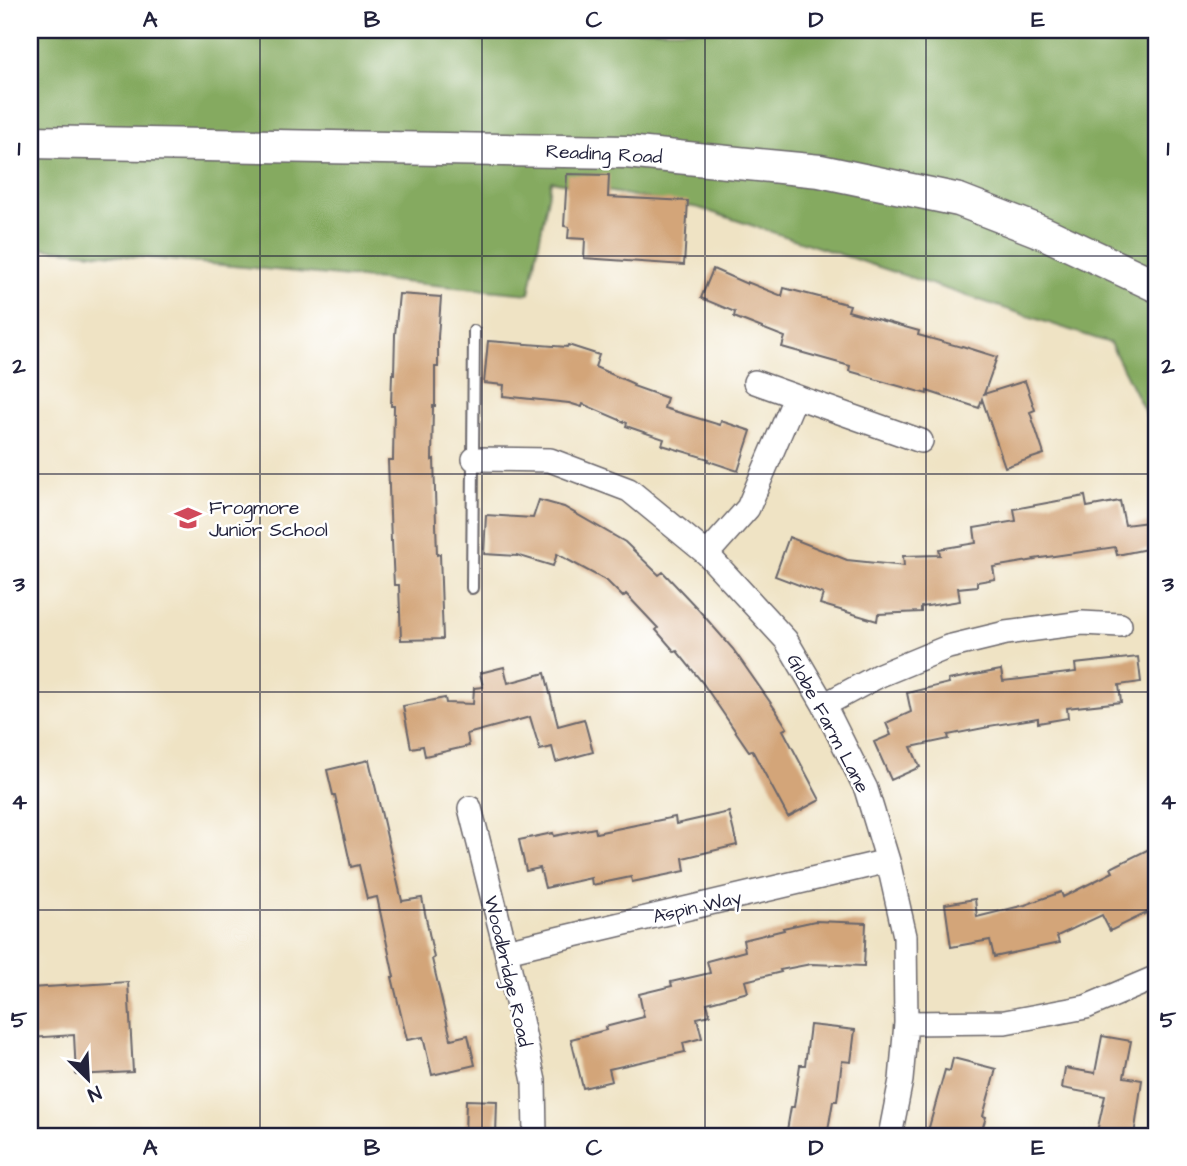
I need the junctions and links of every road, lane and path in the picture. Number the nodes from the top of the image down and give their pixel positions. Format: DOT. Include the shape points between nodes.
graph roads {
  1 [pos="30,142"];
  2 [pos="1157,286"];
  3 [pos="474,331"];
  4 [pos="755,382"];
  5 [pos="795,398"];
  6 [pos="921,441"];
  7 [pos="474,459"];
  8 [pos="707,554"];
  9 [pos="472,588"];
  10 [pos="1120,625"];
  11 [pos="824,705"];
  12 [pos="470,808"];
  13 [pos="888,861"];
  14 [pos="506,951"];
  15 [pos="1157,976"];
  16 [pos="906,1023"];
  17 [pos="535,1136"];
  18 [pos="890,1136"];
  1 -- 2 [label="main road, Reading Road" via="626,152 820,172 959,200 1044,233"];
  3 -- 7 [label="lane"];
  4 -- 5 [label="street"];
  5 -- 6 [label="street"];
  5 -- 8 [label="street" via="748,508"];
  7 -- 8 [label="street, Globe Farm Lane" via="550,460 629,490"];
  7 -- 9 [label="lane"];
  8 -- 11 [label="street, Globe Farm Lane" via="786,640"];
  10 -- 11 [label="street" via="1019,631 948,647"];
  11 -- 13 [label="street, Globe Farm Lane" via="866,789"];
  12 -- 14 [label="street, Woodbridge Road"];
  13 -- 14 [label="street, Aspin Way"];
  13 -- 16 [label="street, Globe Farm Lane" via="905,936"];
  14 -- 17 [label="street, Woodbridge Road" via="534,1081"];
  15 -- 16 [label="street" via="1086,1007 1019,1020"];
  16 -- 18 [label="street, Globe Farm Lane"];
}
